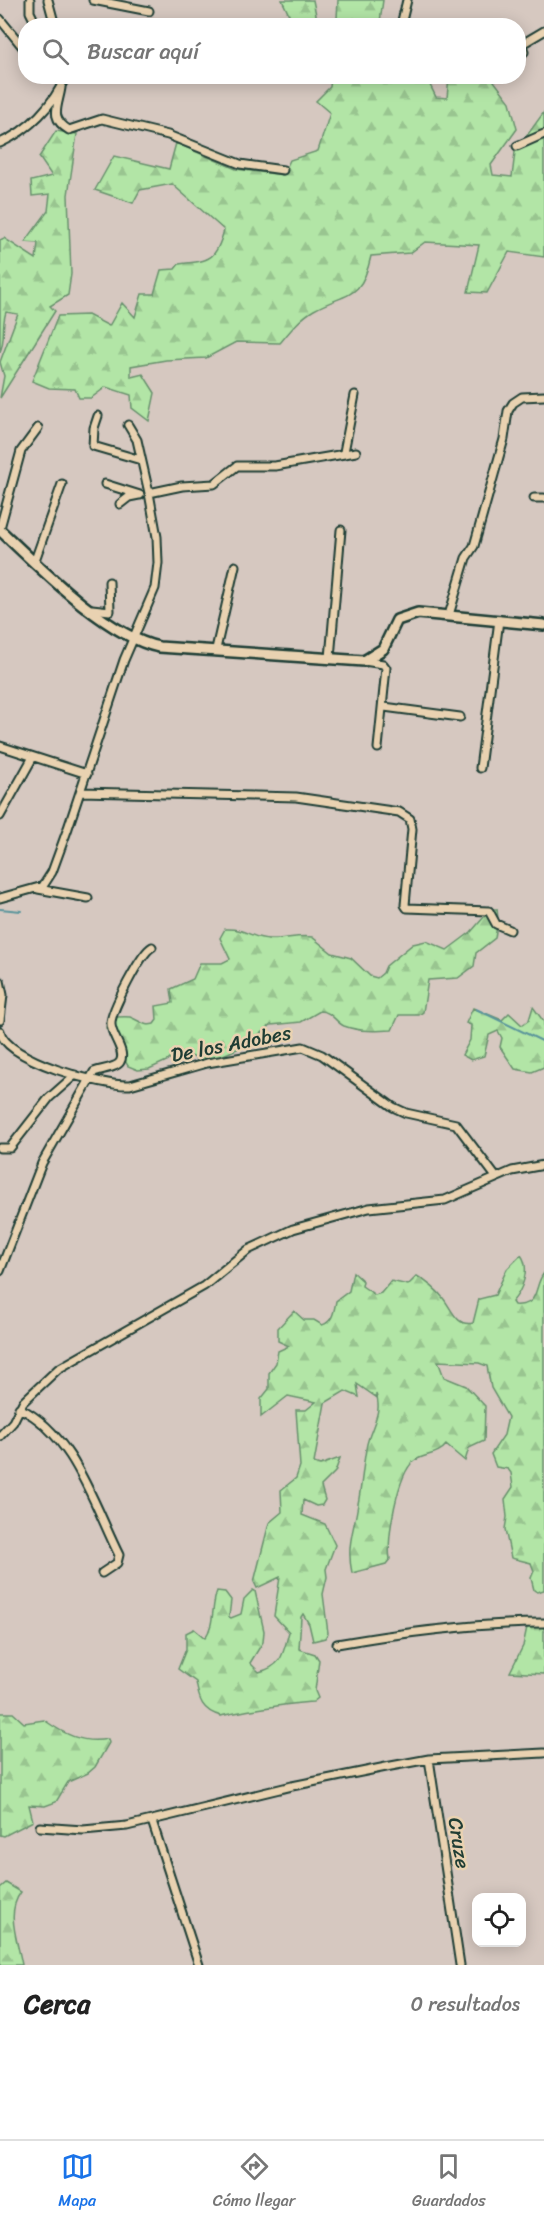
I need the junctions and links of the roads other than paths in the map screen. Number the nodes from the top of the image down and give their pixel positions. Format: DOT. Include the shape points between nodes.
graph roads {
  1 [pos="30,0"];
  2 [pos="48,0"];
  3 [pos="93,0"];
  4 [pos="407,0"];
  5 [pos="149,11"];
  6 [pos="33,18"];
  7 [pos="52,18"];
  8 [pos="402,18"];
  9 [pos="0,19"];
  10 [pos="544,31"];
  11 [pos="18,41"];
  12 [pos="526,42"];
  13 [pos="63,84"];
  14 [pos="61,88"];
  15 [pos="544,134"];
  16 [pos="0,143"];
  17 [pos="517,146"];
  18 [pos="282,170"];
  19 [pos="355,395"];
  20 [pos="544,396"];
  21 [pos="98,416"];
  22 [pos="128,425"];
  23 [pos="38,428"];
  24 [pos="344,452"];
  25 [pos="356,452"];
  26 [pos="141,460"];
  27 [pos="62,484"];
  28 [pos="105,484"];
  29 [pos="146,495"];
  30 [pos="534,498"];
  31 [pos="544,498"];
  32 [pos="120,504"];
  33 [pos="0,529"];
  34 [pos="341,530"];
  35 [pos="34,563"];
  36 [pos="235,566"];
  37 [pos="109,582"];
  38 [pos="90,608"];
  39 [pos="449,615"];
  40 [pos="499,620"];
  41 [pos="544,625"];
  42 [pos="133,640"];
  43 [pos="216,650"];
  44 [pos="330,658"];
  45 [pos="364,661"];
  46 [pos="384,707"];
  47 [pos="460,717"];
  48 [pos="0,746"];
  49 [pos="378,748"];
  50 [pos="33,757"];
  51 [pos="480,768"];
  52 [pos="87,774"];
  53 [pos="81,792"];
  54 [pos="0,816"];
  55 [pos="38,889"];
  56 [pos="0,898"];
  57 [pos="88,898"];
  58 [pos="510,930"];
  59 [pos="152,947"];
  60 [pos="0,981"];
  61 [pos="0,1020"];
  62 [pos="0,1031"];
  63 [pos="75,1076"];
  64 [pos="90,1081"];
  65 [pos="0,1148"];
  66 [pos="544,1165"];
  67 [pos="496,1177"];
  68 [pos="0,1271"];
  69 [pos="19,1408"];
  70 [pos="0,1436"];
  71 [pos="102,1573"];
  72 [pos="544,1623"];
  73 [pos="337,1644"];
  74 [pos="544,1754"];
  75 [pos="429,1760"];
  76 [pos="152,1821"];
  77 [pos="40,1827"];
  78 [pos="199,1965"];
  79 [pos="460,1965"];
  1 -- 6 [label="street"];
  2 -- 7 [label="street"];
  3 -- 5 [label="street"];
  4 -- 8 [label="street"];
  9 -- 11 [label="street"];
  10 -- 12 [label="street"];
  13 -- 14 [label="street"];
  14 -- 16 [label="street" via="31,124"];
  14 -- 18 [label="street" via="56,118 69,130 102,118 168,135 240,164"];
  15 -- 17 [label="street"];
  19 -- 24 [label="street"];
  20 -- 39 [label="street" via="522,397 508,411 474,546 466,558"];
  21 -- 26 [label="street" via="93,446"];
  22 -- 26 [label="street" via="137,440"];
  23 -- 33 [label="street" via="21,452"];
  24 -- 25 [label="street"];
  24 -- 29 [label="street" via="275,466 237,466 214,484 182,486"];
  26 -- 29 [label="street"];
  27 -- 35 [label="street"];
  28 -- 29 [label="street"];
  29 -- 32 [label="street" via="129,497"];
  29 -- 42 [label="street" via="157,537 158,563 154,588"];
  30 -- 31 [label="street"];
  33 -- 35 [label="street"];
  34 -- 44 [label="street"];
  35 -- 38 [label="street"];
  36 -- 43 [label="street"];
  37 -- 38 [label="street" via="110,611"];
  38 -- 42 [label="street"];
  39 -- 40 [label="street"];
  39 -- 45 [label="street" via="418,612 402,617 392,624 383,649"];
  40 -- 41 [label="street"];
  40 -- 51 [label="street"];
  42 -- 43 [label="street" via="159,647"];
  42 -- 52 [label="street"];
  43 -- 44 [label="street"];
  44 -- 45 [label="street"];
  45 -- 46 [label="street" via="386,668"];
  46 -- 47 [label="street"];
  46 -- 49 [label="street"];
  48 -- 50 [label="street"];
  50 -- 52 [label="street"];
  50 -- 54 [label="street"];
  52 -- 53 [label="street"];
  53 -- 55 [label="street" via="52,872"];
  53 -- 58 [label="street" via="296,798 399,812 410,819 412,829 407,908 489,911 496,924"];
  55 -- 56 [label="street"];
  55 -- 57 [label="street"];
  59 -- 64 [label="street" via="139,958 112,1014 111,1030 122,1053 121,1060 94,1072"];
  60 -- 61 [label="street"];
  62 -- 63 [label="street, De los Adobes" via="5,1043 15,1050"];
  63 -- 64 [label="street, De los Adobes"];
  63 -- 65 [label="street" via="49,1098 10,1148"];
  64 -- 67 [label="street, De los Adobes" via="130,1085 207,1063 303,1047 322,1054 393,1107 456,1124"];
  64 -- 68 [label="street" via="42,1163"];
  66 -- 67 [label="street"];
  67 -- 69 [label="street" via="445,1200 369,1208 293,1229 248,1250 204,1286 58,1369"];
  69 -- 70 [label="street"];
  69 -- 71 [label="street" via="57,1438 75,1465 119,1555 117,1563"];
  72 -- 73 [label="street" via="418,1630"];
  74 -- 75 [label="street"];
  75 -- 76 [label="street" via="292,1786"];
  75 -- 79 [label="street, Cruze"];
  76 -- 77 [label="street" via="83,1830"];
  76 -- 78 [label="street"];
}
